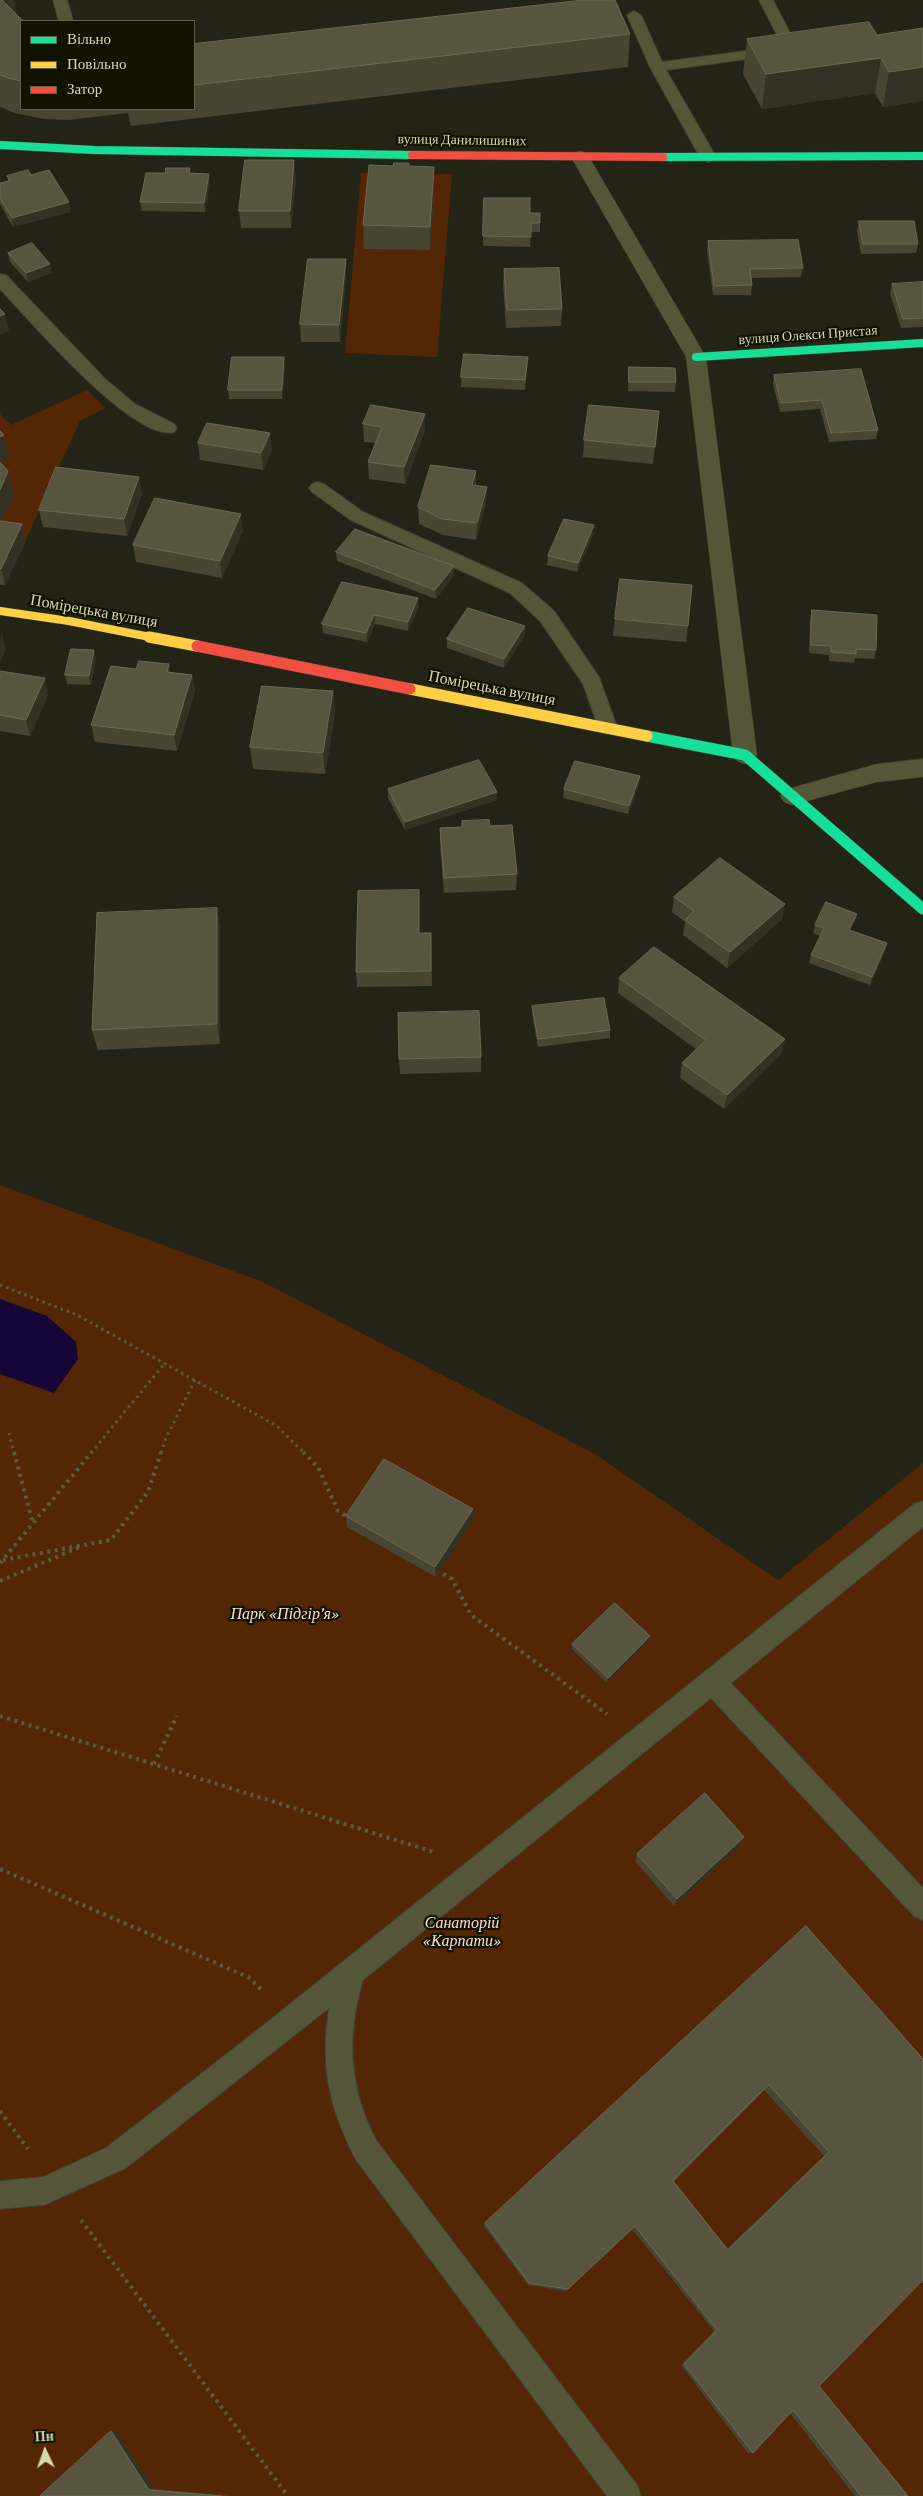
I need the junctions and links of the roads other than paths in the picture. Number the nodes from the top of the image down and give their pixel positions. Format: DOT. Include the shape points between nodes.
graph roads {
  1 [pos="60,0"];
  2 [pos="766,0"];
  3 [pos="634,14"];
  4 [pos="66,20"];
  5 [pos="810,46"];
  6 [pos="791,49"];
  7 [pos="657,67"];
  8 [pos="0,145"];
  9 [pos="923,156"];
  10 [pos="580,157"];
  11 [pos="708,157"];
  12 [pos="0,279"];
  13 [pos="923,343"];
  14 [pos="696,357"];
  15 [pos="168,428"];
  16 [pos="318,488"];
  17 [pos="0,612"];
  18 [pos="607,727"];
  19 [pos="745,754"];
  20 [pos="923,768"];
  21 [pos="792,796"];
  22 [pos="923,909"];
  23 [pos="923,1512"];
  24 [pos="713,1682"];
  25 [pos="923,1907"];
  26 [pos="352,1973"];
  27 [pos="0,2195"];
  28 [pos="626,2496"];
  1 -- 4 [label="lane"];
  2 -- 6 [label="lane"];
  3 -- 7 [label="lane"];
  5 -- 6 [label="lane"];
  6 -- 7 [label="lane"];
  7 -- 11 [label="lane"];
  8 -- 10 [label="street, вулиця Данилишиних" via="94,150"];
  9 -- 11 [label="street, вулиця Данилишиних"];
  10 -- 11 [label="street, вулиця Данилишиних"];
  10 -- 14 [label="street"];
  12 -- 15 [label="lane" via="98,383 129,408"];
  13 -- 14 [label="street, вулиця Олекси Пристая"];
  14 -- 19 [label="street"];
  16 -- 18 [label="lane" via="357,516 516,588 546,616 592,682"];
  17 -- 18 [label="street, Помірецька вулиця" via="68,621"];
  18 -- 19 [label="street, Помірецька вулиця"];
  19 -- 21 [label="street"];
  20 -- 21 [label="street" via="877,773"];
  21 -- 22 [label="street"];
  23 -- 24 [label="lane"];
  24 -- 25 [label="lane"];
  24 -- 26 [label="lane"];
  26 -- 27 [label="lane" via="116,2158 44,2191"];
  26 -- 28 [label="lane" via="343,1999 339,2035 340,2076 348,2114 366,2150"];
}
